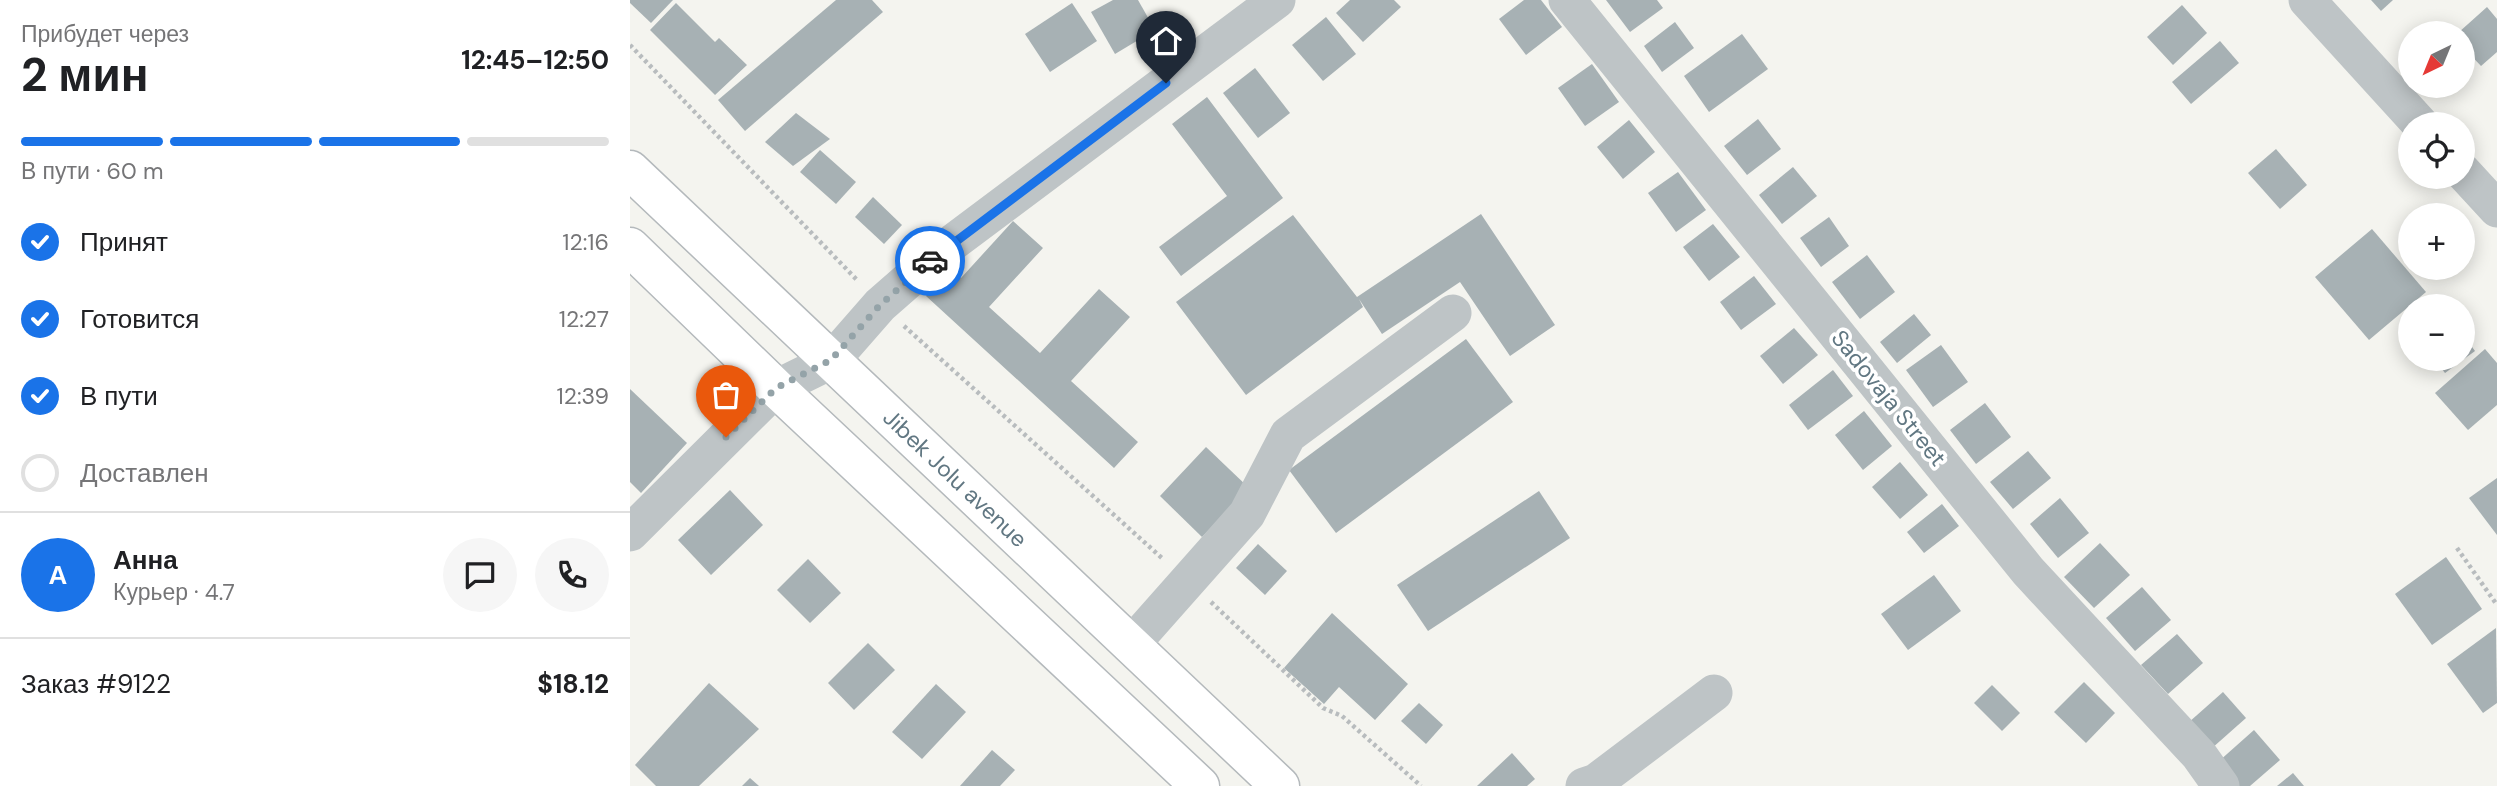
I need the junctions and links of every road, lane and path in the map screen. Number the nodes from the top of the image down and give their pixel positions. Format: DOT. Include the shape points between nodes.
graph roads {
  1 [pos="1277,0"];
  2 [pos="1567,0"];
  3 [pos="2307,0"];
  4 [pos="630,44"];
  5 [pos="2409,112"];
  6 [pos="630,170"];
  7 [pos="2475,185"];
  8 [pos="2497,209"];
  9 [pos="630,247"];
  10 [pos="880,305"];
  11 [pos="1453,313"];
  12 [pos="831,360"];
  13 [pos="776,388"];
  14 [pos="630,533"];
  15 [pos="2457,548"];
  16 [pos="1189,582"];
  17 [pos="2497,605"];
  18 [pos="1131,645"];
  19 [pos="1714,693"];
  20 [pos="1200,786"];
  21 [pos="1280,786"];
  22 [pos="1421,786"];
  23 [pos="1584,786"];
  24 [pos="2221,786"];
  1 -- 10 [label="street" via="944,249"];
  2 -- 24 [label="street, Sadovaja Street" via="2028,571 2199,755"];
  3 -- 5 [label="street"];
  4 -- 10 [label="path"];
  6 -- 12 [label="main road, Jibek Jolu avenue"];
  7 -- 8 [label="street"];
  9 -- 13 [label="main road"];
  10 -- 12 [label="street"];
  10 -- 16 [label="path"];
  11 -- 16 [label="street" via="1289,435 1247,514"];
  12 -- 13 [label="street"];
  12 -- 18 [label="main road, Jibek Jolu avenue"];
  13 -- 14 [label="street"];
  13 -- 20 [label="main road"];
  15 -- 17 [label="path"];
  16 -- 18 [label="street"];
  16 -- 22 [label="path" via="1323,708 1342,716"];
  18 -- 21 [label="main road, Jibek Jolu avenue"];
  19 -- 23 [label="street" via="1596,782"];
}
